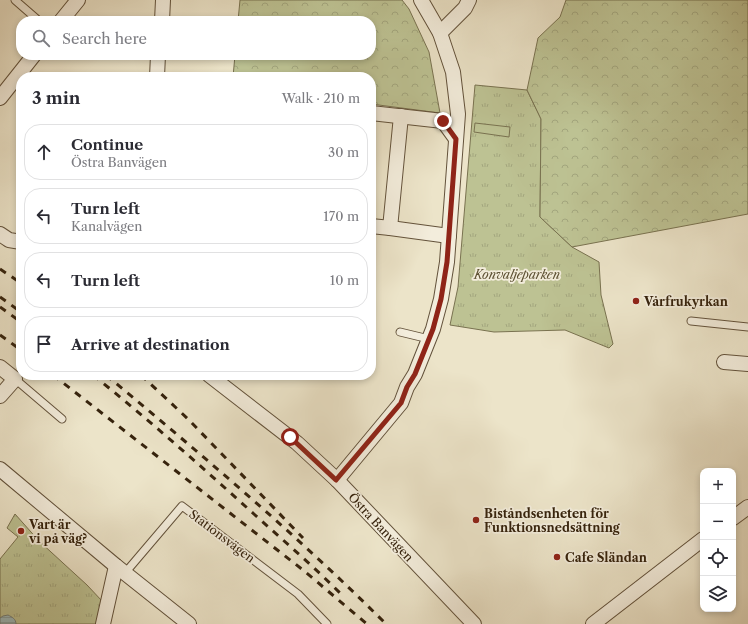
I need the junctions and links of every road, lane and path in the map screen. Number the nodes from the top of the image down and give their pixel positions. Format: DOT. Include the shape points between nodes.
graph roads {
  1 [pos="15,0"];
  2 [pos="78,0"];
  3 [pos="163,0"];
  4 [pos="421,0"];
  5 [pos="469,0"];
  6 [pos="33,16"];
  7 [pos="65,16"];
  8 [pos="162,16"];
  9 [pos="440,33"];
  10 [pos="30,60"];
  11 [pos="158,60"];
  12 [pos="21,72"];
  13 [pos="156,72"];
  14 [pos="16,78"];
  15 [pos="0,98"];
  16 [pos="376,114"];
  17 [pos="401,116"];
  18 [pos="456,139"];
  19 [pos="376,227"];
  20 [pos="390,228"];
  21 [pos="0,234"];
  22 [pos="449,236"];
  23 [pos="16,241"];
  24 [pos="691,321"];
  25 [pos="748,327"];
  26 [pos="400,332"];
  27 [pos="429,339"];
  28 [pos="724,362"];
  29 [pos="748,364"];
  30 [pos="0,367"];
  31 [pos="15,379"];
  32 [pos="16,380"];
  33 [pos="216,380"];
  34 [pos="0,396"];
  35 [pos="62,418"];
  36 [pos="0,468"];
  37 [pos="336,480"];
  38 [pos="748,507"];
  39 [pos="736,516"];
  40 [pos="702,540"];
  41 [pos="120,570"];
  42 [pos="103,624"];
  43 [pos="189,624"];
  44 [pos="327,624"];
  45 [pos="474,624"];
  46 [pos="593,624"];
  1 -- 6 [label="lane"];
  2 -- 7 [label="street"];
  3 -- 8 [label="street"];
  4 -- 9 [label="street"];
  5 -- 9 [label="street" via="465,8"];
  9 -- 18 [label="street" via="453,72 458,114"];
  10 -- 12 [label="street"];
  11 -- 13 [label="street"];
  14 -- 15 [label="street"];
  16 -- 17 [label="street"];
  17 -- 18 [label="street" via="443,121"];
  17 -- 20 [label="street"];
  18 -- 22 [label="street"];
  19 -- 20 [label="street"];
  20 -- 22 [label="street"];
  21 -- 23 [label="street" via="9,240"];
  22 -- 27 [label="street" via="441,299"];
  24 -- 25 [label="lane"];
  26 -- 27 [label="lane"];
  27 -- 37 [label="street" via="401,403"];
  28 -- 29 [label="street"];
  30 -- 31 [label="street"];
  31 -- 34 [label="street"];
  32 -- 35 [label="lane"];
  33 -- 37 [label="street, Östra Banvägen" via="290,437"];
  36 -- 41 [label="street"];
  37 -- 45 [label="street, Östra Banvägen"];
  38 -- 39 [label="street"];
  40 -- 46 [label="street"];
  41 -- 42 [label="street"];
  41 -- 43 [label="street"];
  41 -- 44 [label="lane, Stationsvägen" via="182,506 298,594"];
}
